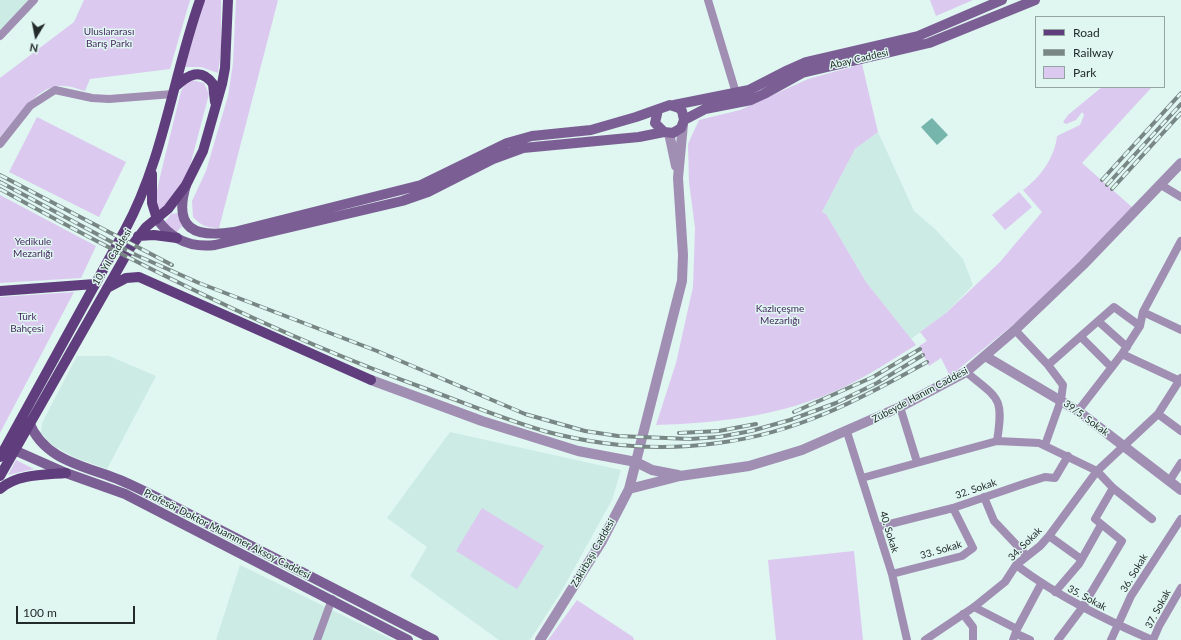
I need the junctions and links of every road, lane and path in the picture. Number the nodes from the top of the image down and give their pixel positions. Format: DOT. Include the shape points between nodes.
graph roads {
  1 [pos="34,0"];
  2 [pos="200,0"];
  3 [pos="228,0"];
  4 [pos="708,0"];
  5 [pos="1002,0"];
  6 [pos="1035,0"];
  7 [pos="0,36"];
  8 [pos="174,90"];
  9 [pos="736,93"];
  10 [pos="674,105"];
  11 [pos="658,110"];
  12 [pos="215,112"];
  13 [pos="684,122"];
  14 [pos="666,133"];
  15 [pos="0,144"];
  16 [pos="1181,163"];
  17 [pos="152,166"];
  18 [pos="678,178"];
  19 [pos="186,185"];
  20 [pos="1161,185"];
  21 [pos="1181,197"];
  22 [pos="157,219"];
  23 [pos="138,236"];
  24 [pos="177,238"];
  25 [pos="1181,241"];
  26 [pos="96,284"];
  27 [pos="107,288"];
  28 [pos="0,291"];
  29 [pos="1143,312"];
  30 [pos="1098,321"];
  31 [pos="1140,326"];
  32 [pos="1015,330"];
  33 [pos="1181,330"];
  34 [pos="1082,338"];
  35 [pos="1124,350"];
  36 [pos="985,356"];
  37 [pos="1048,365"];
  38 [pos="1111,366"];
  39 [pos="966,372"];
  40 [pos="371,380"];
  41 [pos="1180,380"];
  42 [pos="1062,400"];
  43 [pos="900,407"];
  44 [pos="1078,411"];
  45 [pos="1158,414"];
  46 [pos="29,422"];
  47 [pos="1181,431"];
  48 [pos="847,432"];
  49 [pos="996,441"];
  50 [pos="1045,445"];
  51 [pos="6,446"];
  52 [pos="1124,446"];
  53 [pos="1068,456"];
  54 [pos="0,457"];
  55 [pos="636,462"];
  56 [pos="917,462"];
  57 [pos="1181,463"];
  58 [pos="1097,471"];
  59 [pos="66,473"];
  60 [pos="0,476"];
  61 [pos="680,476"];
  62 [pos="862,478"];
  63 [pos="1170,480"];
  64 [pos="629,488"];
  65 [pos="1113,488"];
  66 [pos="0,489"];
  67 [pos="1181,490"];
  68 [pos="984,498"];
  69 [pos="953,508"];
  70 [pos="1152,519"];
  71 [pos="1181,519"];
  72 [pos="1100,525"];
  73 [pos="878,527"];
  74 [pos="1049,536"];
  75 [pos="1027,556"];
  76 [pos="1080,559"];
  77 [pos="1016,565"];
  78 [pos="892,574"];
  79 [pos="1042,584"];
  80 [pos="1055,592"];
  81 [pos="1180,593"];
  82 [pos="332,599"];
  83 [pos="974,607"];
  84 [pos="1082,608"];
  85 [pos="963,614"];
  86 [pos="1118,625"];
  87 [pos="1016,634"];
  88 [pos="317,640"];
  89 [pos="408,640"];
  90 [pos="434,640"];
  91 [pos="540,640"];
  92 [pos="906,640"];
  93 [pos="925,640"];
  94 [pos="973,640"];
  95 [pos="1030,640"];
  96 [pos="1058,640"];
  97 [pos="1111,640"];
  98 [pos="1153,640"];
  1 -- 7 [label="street"];
  2 -- 8 [label="main road, 10. Yıl Caddesi"];
  3 -- 12 [label="main road, 10. Yıl Caddesi" via="225,68"];
  4 -- 9 [label="street"];
  5 -- 9 [label="main road, Abay Caddesi" via="918,36 806,62 749,90"];
  6 -- 13 [label="main road, Abay Caddesi" via="928,43 802,73 751,100 705,109"];
  8 -- 12 [label="main road" via="184,78 193,74 210,80 214,90"];
  8 -- 15 [label="street" via="109,99 55,90 30,106"];
  8 -- 17 [label="main road, 10. Yıl Caddesi"];
  9 -- 10 [label="main road, Abay Caddesi"];
  10 -- 11 [label="main road" via="664,106"];
  10 -- 13 [label="main road" via="682,111"];
  11 -- 14 [label="main road" via="655,123"];
  11 -- 19 [label="main road" via="591,130 532,136 507,143 421,186 234,232 214,235 191,228 181,209"];
  12 -- 19 [label="main road, 10. Yıl Caddesi" via="202,151"];
  13 -- 14 [label="main road" via="677,131"];
  13 -- 18 [label="street"];
  14 -- 18 [label="street"];
  14 -- 24 [label="main road" via="523,148 492,159 428,192 402,201 215,245 199,246"];
  16 -- 20 [label="street, Zübeyde Hanım Caddesi"];
  17 -- 22 [label="main road" via="152,203"];
  17 -- 26 [label="main road, 10. Yıl Caddesi" via="133,215"];
  18 -- 55 [label="street, Zakirbaşı Caddesi" via="682,281"];
  19 -- 22 [label="main road, 10. Yıl Caddesi"];
  20 -- 21 [label="street"];
  20 -- 32 [label="street, Zübeyde Hanım Caddesi"];
  22 -- 23 [label="main road, 10. Yıl Caddesi"];
  22 -- 24 [label="main road"];
  23 -- 24 [label="main road"];
  23 -- 27 [label="main road, 10. Yıl Caddesi"];
  25 -- 29 [label="street"];
  26 -- 28 [label="main road"];
  26 -- 51 [label="main road, 10. Yıl Caddesi"];
  27 -- 40 [label="main road" via="126,278 139,277"];
  27 -- 46 [label="main road, 10. Yıl Caddesi"];
  29 -- 31 [label="street"];
  29 -- 33 [label="street"];
  30 -- 31 [label="street" via="1114,307"];
  30 -- 34 [label="street"];
  30 -- 35 [label="street"];
  31 -- 35 [label="street"];
  32 -- 36 [label="street, Zübeyde Hanım Caddesi"];
  32 -- 37 [label="street"];
  34 -- 37 [label="street"];
  34 -- 38 [label="street"];
  35 -- 38 [label="street"];
  35 -- 41 [label="street"];
  36 -- 39 [label="street, Zübeyde Hanım Caddesi"];
  36 -- 42 [label="street, 39/5. Sokak"];
  37 -- 42 [label="street" via="1063,385"];
  38 -- 44 [label="street"];
  39 -- 43 [label="street, Zübeyde Hanım Caddesi"];
  39 -- 49 [label="street" via="995,397 1001,414"];
  40 -- 55 [label="street" via="578,451"];
  41 -- 45 [label="street, 34. Sokak"];
  42 -- 44 [label="street, 39/5. Sokak"];
  42 -- 50 [label="street"];
  43 -- 48 [label="street, Zübeyde Hanım Caddesi"];
  43 -- 56 [label="street"];
  44 -- 52 [label="street, 39/5. Sokak"];
  45 -- 47 [label="street"];
  45 -- 52 [label="street, 34. Sokak"];
  46 -- 51 [label="main road, 10. Yıl Caddesi"];
  46 -- 90 [label="main road, Profesör Doktor Muammer Aksoy Caddesi" via="37,439 66,460 123,481 154,496"];
  48 -- 61 [label="street, Zübeyde Hanım Caddesi" via="802,450 749,466"];
  48 -- 62 [label="street, 40. Sokak"];
  49 -- 50 [label="street" via="1038,442"];
  49 -- 56 [label="street"];
  50 -- 53 [label="street"];
  51 -- 54 [label="main road, 10. Yıl Caddesi"];
  51 -- 59 [label="main road, Profesör Doktor Muammer Aksoy Caddesi"];
  51 -- 60 [label="main road, 10. Yıl Caddesi"];
  52 -- 58 [label="street, 34. Sokak"];
  52 -- 63 [label="street, 39/5. Sokak"];
  53 -- 58 [label="street"];
  53 -- 68 [label="street, 32. Sokak" via="1055,478 1046,477"];
  55 -- 61 [label="street" via="652,470"];
  55 -- 64 [label="street, Zakirbaşı Caddesi"];
  56 -- 62 [label="street"];
  57 -- 63 [label="street"];
  58 -- 65 [label="street"];
  58 -- 74 [label="street, 34. Sokak"];
  59 -- 66 [label="main road" via="29,476 7,483"];
  59 -- 82 [label="main road, Profesör Doktor Muammer Aksoy Caddesi" via="131,497"];
  61 -- 64 [label="street, Zübeyde Hanım Caddesi"];
  62 -- 73 [label="street, 40. Sokak"];
  63 -- 67 [label="street, 39/5. Sokak"];
  64 -- 91 [label="street, Zakirbaşı Caddesi" via="602,541"];
  65 -- 70 [label="street"];
  65 -- 72 [label="street" via="1095,519"];
  68 -- 69 [label="street, 32. Sokak"];
  68 -- 75 [label="street" via="994,521"];
  69 -- 73 [label="street, 32. Sokak"];
  69 -- 78 [label="street, 33. Sokak" via="973,548 962,556"];
  71 -- 86 [label="street, 36. Sokak" via="1148,567"];
  72 -- 76 [label="street"];
  72 -- 84 [label="street" via="1122,541"];
  73 -- 78 [label="street, 40. Sokak"];
  74 -- 75 [label="street, 34. Sokak"];
  74 -- 76 [label="street"];
  75 -- 77 [label="street, 34. Sokak"];
  76 -- 80 [label="street" via="1079,564"];
  77 -- 79 [label="street, 35. Sokak"];
  77 -- 83 [label="street, 34. Sokak" via="1005,582"];
  78 -- 92 [label="street, 40. Sokak"];
  79 -- 80 [label="street, 35. Sokak"];
  79 -- 87 [label="street"];
  80 -- 84 [label="street, 35. Sokak"];
  81 -- 98 [label="street, 37. Sokak"];
  82 -- 88 [label="street"];
  82 -- 89 [label="main road, Profesör Doktor Muammer Aksoy Caddesi"];
  83 -- 85 [label="street, 34. Sokak"];
  83 -- 87 [label="street"];
  84 -- 86 [label="street, 35. Sokak"];
  84 -- 96 [label="street"];
  85 -- 93 [label="street, 34. Sokak"];
  85 -- 94 [label="street" via="973,627"];
  86 -- 97 [label="street, 36. Sokak"];
  86 -- 98 [label="street, 35. Sokak"];
  87 -- 95 [label="street"];
}
